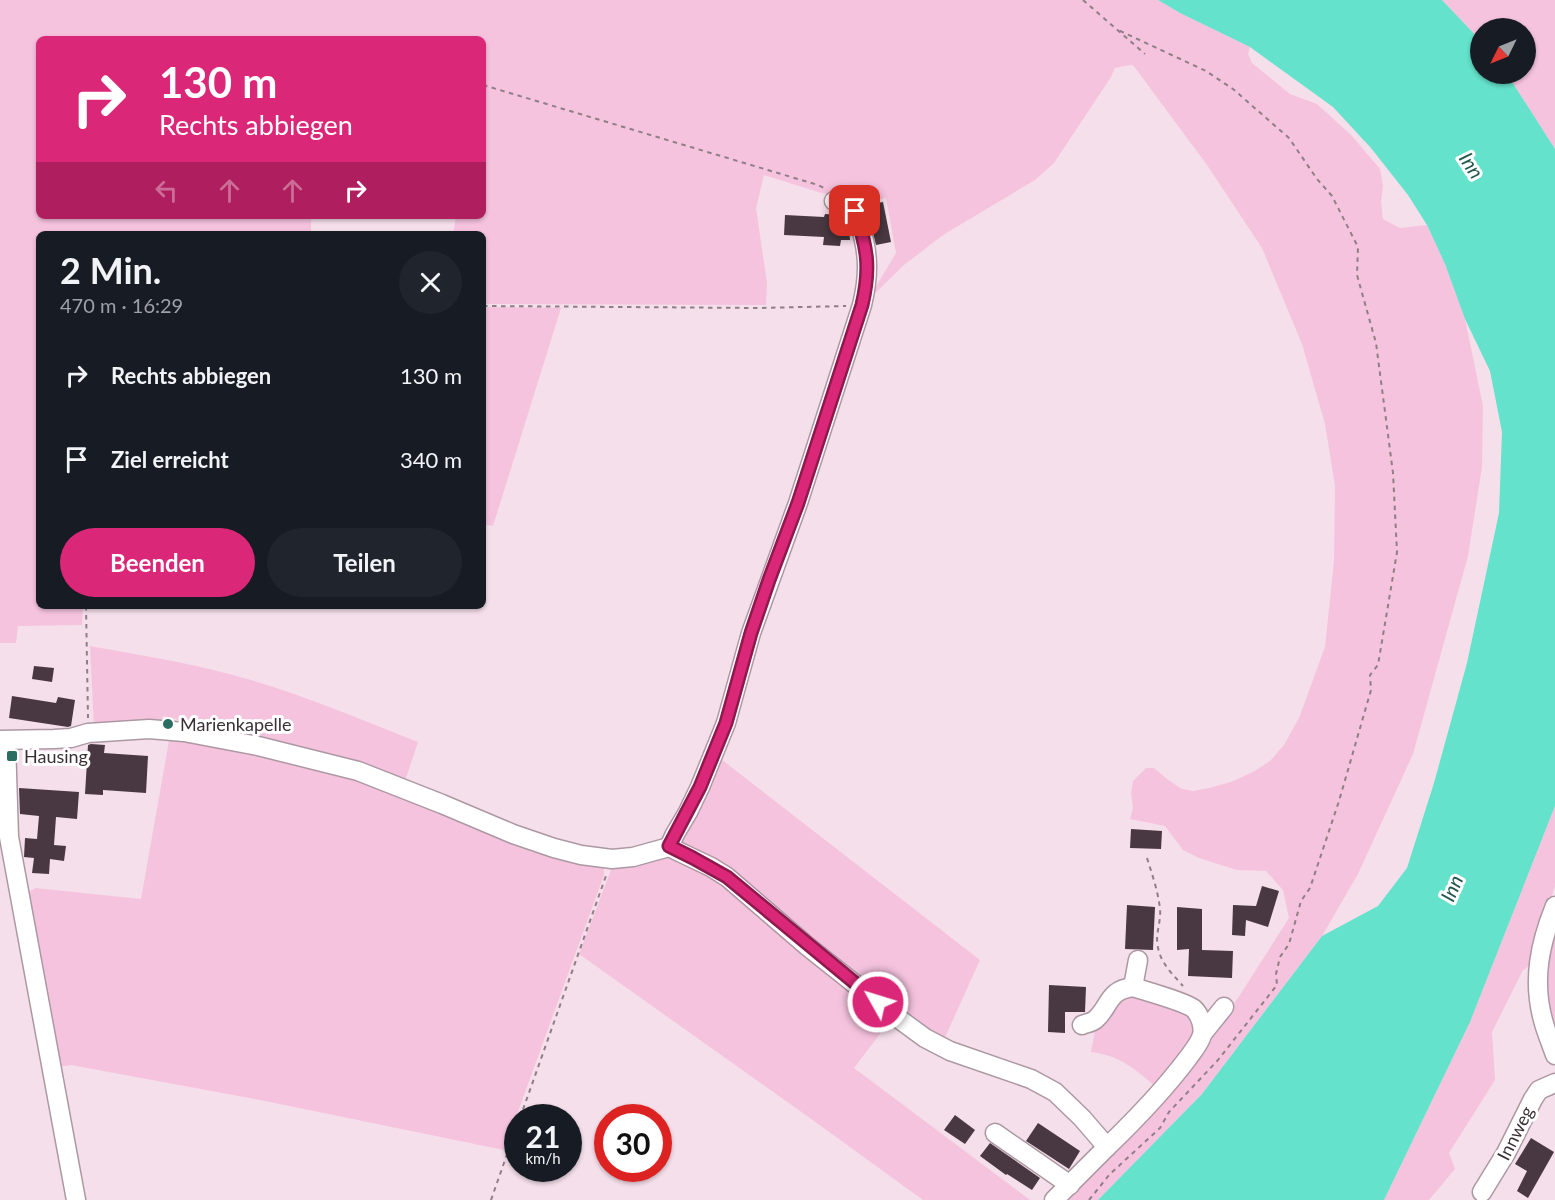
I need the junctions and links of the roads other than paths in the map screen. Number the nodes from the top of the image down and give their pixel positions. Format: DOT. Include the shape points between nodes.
graph roads {
  1 [pos="834,201"];
  2 [pos="3,741"];
  3 [pos="669,846"];
  4 [pos="1555,906"];
  5 [pos="1138,960"];
  6 [pos="1133,987"];
  7 [pos="1224,1007"];
  8 [pos="1082,1025"];
  9 [pos="1203,1033"];
  10 [pos="1555,1055"];
  11 [pos="1555,1083"];
  12 [pos="995,1132"];
  13 [pos="1107,1147"];
  14 [pos="1070,1185"];
  15 [pos="1482,1192"];
  16 [pos="76,1200"];
  17 [pos="1054,1200"];
  1 -- 3 [label="street" via="855,211 865,240 867,287 751,633 726,723 700,787"];
  2 -- 3 [label="street" via="149,729 184,732 358,771 513,834 581,855 633,857"];
  2 -- 16 [label="street" via="9,837"];
  3 -- 13 [label="street" via="727,877 925,1038 950,1051 1031,1078 1055,1092"];
  4 -- 10 [label="street" via="1539,956 1537,988"];
  5 -- 6 [label="street"];
  6 -- 8 [label="street" via="1116,993 1094,1021"];
  6 -- 9 [label="street" via="1186,1004 1200,1019"];
  7 -- 9 [label="street"];
  9 -- 13 [label="street" via="1182,1066"];
  11 -- 15 [label="street, Innweg" via="1539,1090"];
  12 -- 14 [label="street"];
  13 -- 14 [label="street"];
  14 -- 17 [label="street"];
}
